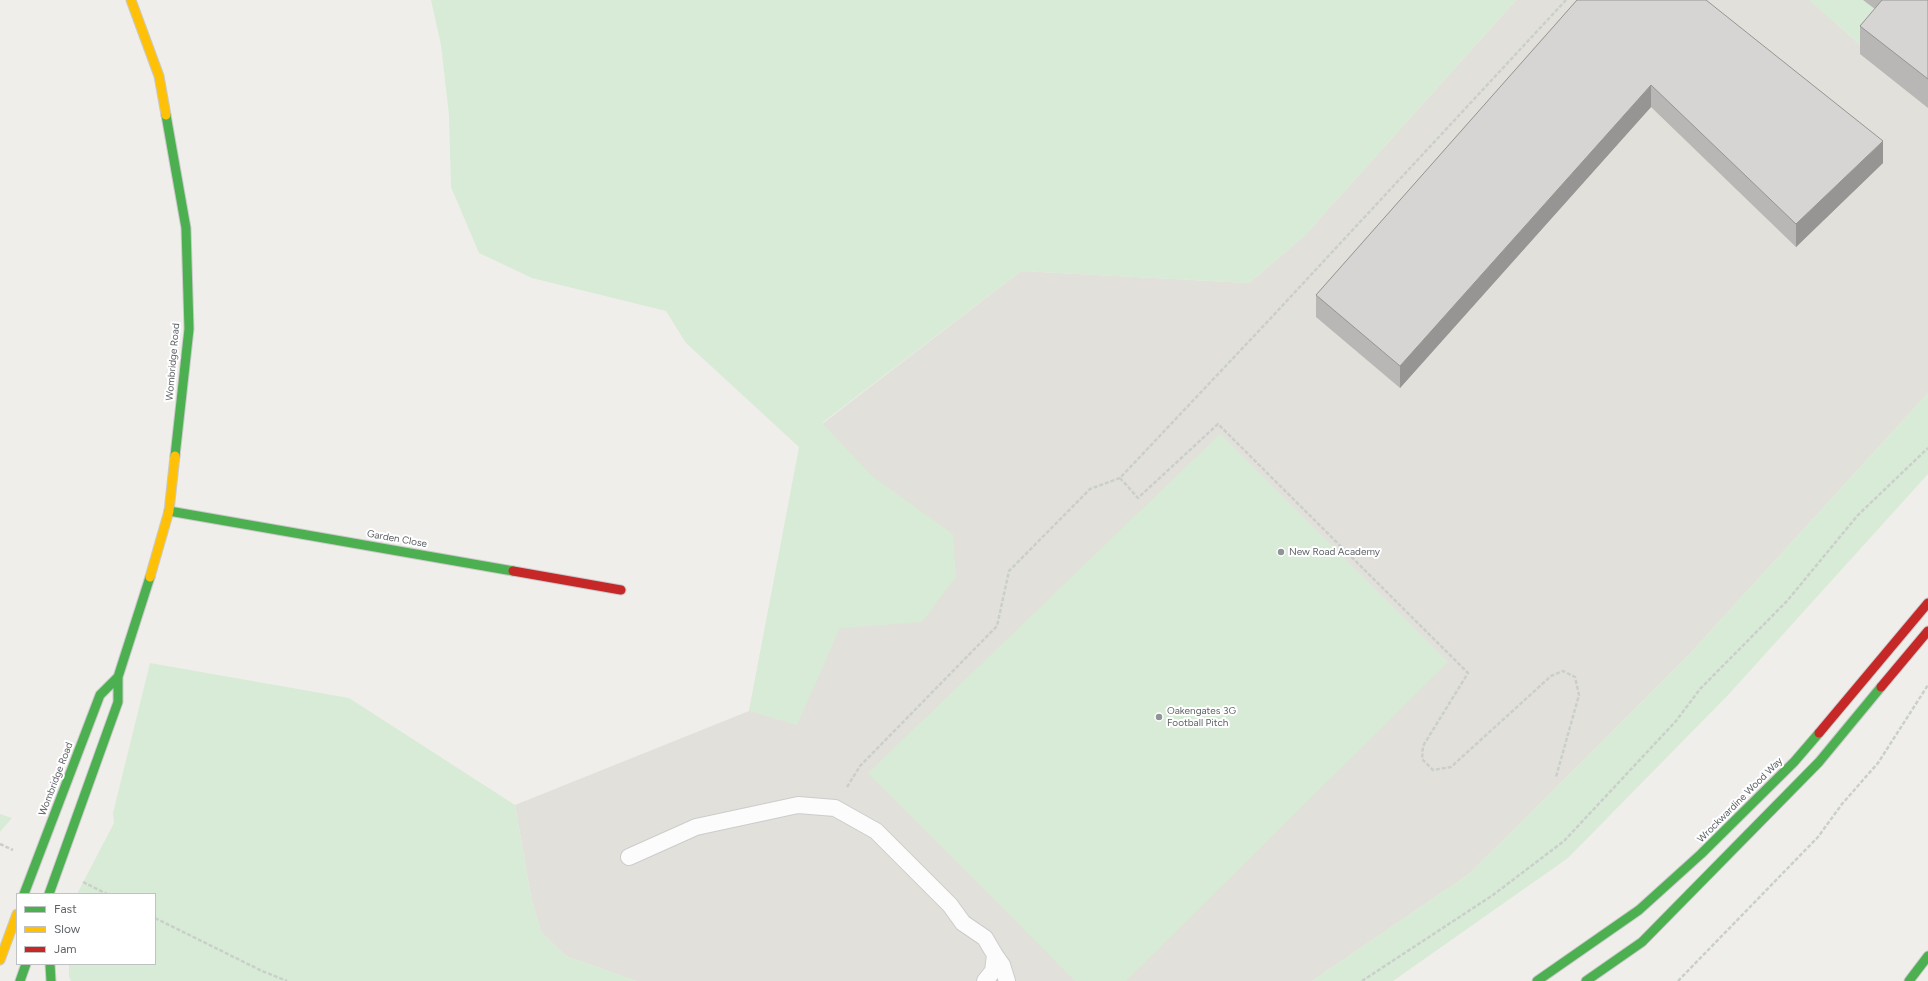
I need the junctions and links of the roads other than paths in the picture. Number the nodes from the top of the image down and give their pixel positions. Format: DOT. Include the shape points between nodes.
graph roads {
  1 [pos="132,0"];
  2 [pos="169,510"];
  3 [pos="621,590"];
  4 [pos="1928,603"];
  5 [pos="1928,631"];
  6 [pos="118,677"];
  7 [pos="629,857"];
  8 [pos="24,893"];
  9 [pos="49,893"];
  10 [pos="16,917"];
  11 [pos="995,955"];
  12 [pos="1928,956"];
  13 [pos="0,960"];
  14 [pos="26,965"];
  15 [pos="50,965"];
  16 [pos="20,981"];
  17 [pos="51,981"];
  18 [pos="985,981"];
  19 [pos="1007,981"];
  20 [pos="1537,981"];
  21 [pos="1586,981"];
  22 [pos="1909,981"];
  1 -- 2 [label="street, Wombridge Road" via="158,76 186,228 189,329"];
  2 -- 3 [label="street, Garden Close"];
  2 -- 6 [label="street, Wombridge Road"];
  4 -- 20 [label="street, Wrockwardine Wood Way" via="1794,762 1702,854 1639,910"];
  5 -- 21 [label="street" via="1819,762 1780,803 1642,942"];
  6 -- 8 [label="street, Wombridge Road" via="100,695"];
  6 -- 9 [label="street, Wombridge Road" via="118,702"];
  7 -- 11 [label="lane" via="696,827 798,805 835,808 876,831 963,922 985,938"];
  10 -- 13 [label="street"];
  11 -- 18 [label="lane" via="993,971"];
  11 -- 19 [label="lane"];
  12 -- 22 [label="street"];
  14 -- 16 [label="street"];
  15 -- 17 [label="street"];
}
